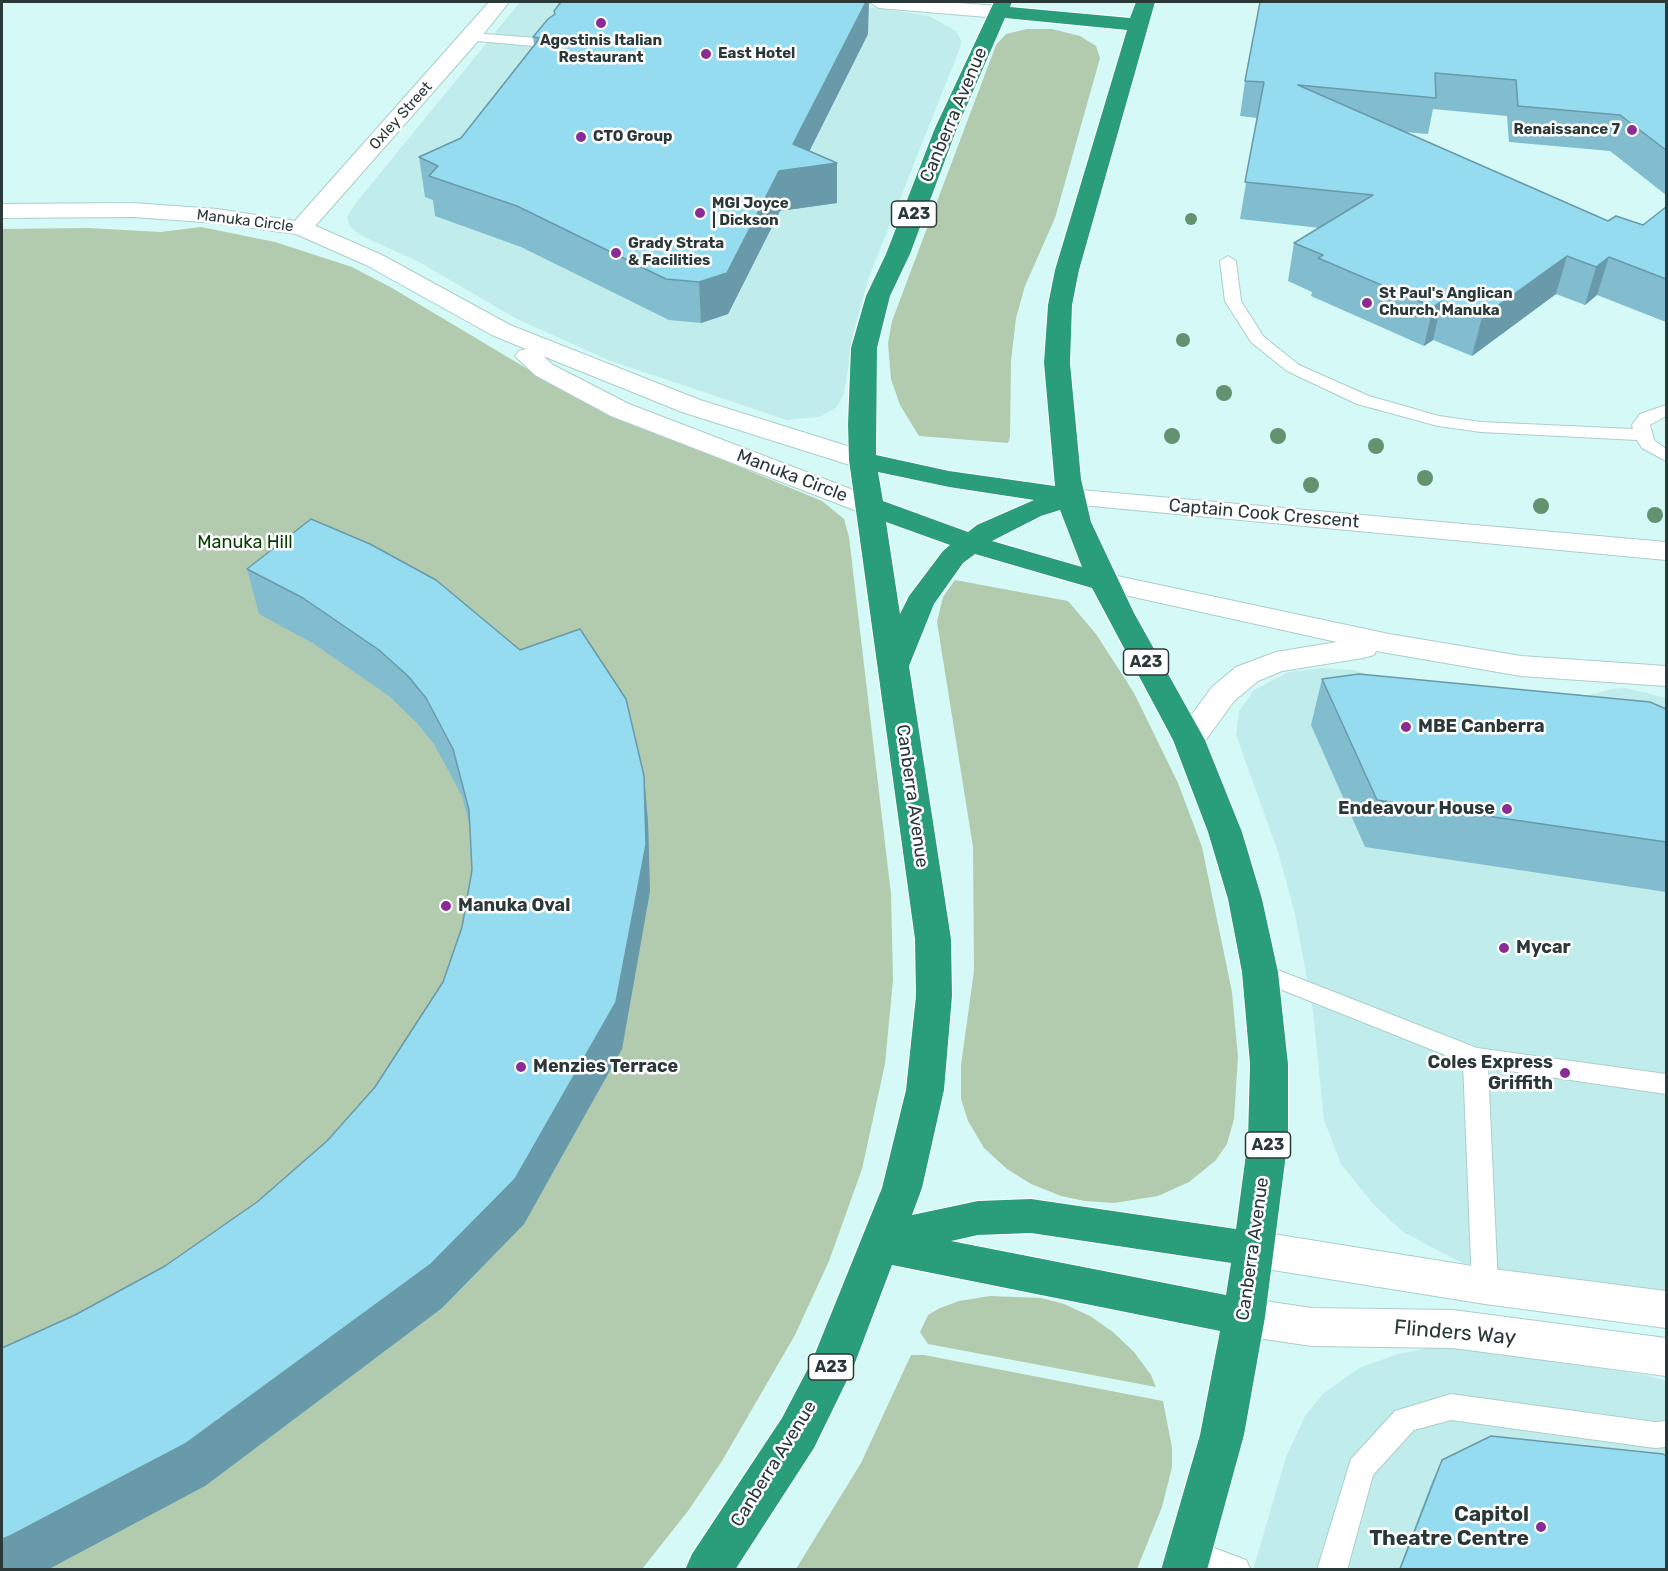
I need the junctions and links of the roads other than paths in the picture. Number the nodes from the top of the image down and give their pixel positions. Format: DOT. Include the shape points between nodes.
graph roads {
  1 [pos="499,2"];
  2 [pos="879,2"];
  3 [pos="1001,7"];
  4 [pos="1142,13"];
  5 [pos="471,37"];
  6 [pos="551,50"];
  7 [pos="2,211"];
  8 [pos="301,228"];
  9 [pos="1228,261"];
  10 [pos="501,330"];
  11 [pos="1666,410"];
  12 [pos="1642,435"];
  13 [pos="1666,456"];
  14 [pos="863,460"];
  15 [pos="1070,497"];
  16 [pos="872,507"];
  17 [pos="969,542"];
  18 [pos="1666,551"];
  19 [pos="1103,582"];
  20 [pos="1389,644"];
  21 [pos="893,666"];
  22 [pos="1666,676"];
  23 [pos="1190,740"];
  24 [pos="1260,972"];
  25 [pos="1475,1057"];
  26 [pos="1666,1084"];
  27 [pos="883,1242"];
  28 [pos="1254,1249"];
  29 [pos="1485,1286"];
  30 [pos="1666,1310"];
  31 [pos="1244,1317"];
  32 [pos="1487,1334"];
  33 [pos="1666,1357"];
  34 [pos="1666,1434"];
  35 [pos="1187,1561"];
  36 [pos="708,1569"];
  37 [pos="1236,1569"];
  38 [pos="1332,1569"];
  1 -- 5 [label="street, Oxley Street"];
  2 -- 3 [label="street"];
  3 -- 4 [label="highway"];
  3 -- 14 [label="highway, Canberra Avenue / A23" via="946,128 870,322 864,348"];
  4 -- 15 [label="highway, Canberra Avenue / A23" via="1060,305 1058,363"];
  5 -- 6 [label="lane" via="537,42"];
  5 -- 8 [label="street, Oxley Street"];
  7 -- 8 [label="street, Manuka Circle" via="133,210"];
  8 -- 10 [label="street, Manuka Circle" via="374,260"];
  9 -- 12 [label="lane" via="1233,301 1257,339 1293,368 1363,400 1438,421 1481,427"];
  10 -- 14 [label="street, Manuka Circle" via="691,406"];
  10 -- 16 [label="street, Manuka Circle" via="544,370 620,410"];
  11 -- 12 [label="lane" via="1646,418 1641,425"];
  12 -- 13 [label="lane"];
  14 -- 15 [label="highway, Captain Cook Crescent" via="949,479"];
  14 -- 16 [label="highway, Canberra Avenue / A23"];
  15 -- 17 [label="highway" via="1031,510"];
  15 -- 18 [label="street, Captain Cook Crescent"];
  15 -- 19 [label="highway, Canberra Avenue / A23"];
  16 -- 17 [label="highway, Manuka Circle"];
  16 -- 21 [label="highway, Canberra Avenue / A23"];
  17 -- 19 [label="highway, Manuka Circle"];
  17 -- 21 [label="highway" via="943,568 925,595"];
  19 -- 20 [label="street"];
  19 -- 23 [label="highway, Canberra Avenue / A23"];
  20 -- 22 [label="street" via="1521,666"];
  20 -- 23 [label="street" via="1310,655 1262,667 1228,689"];
  21 -- 27 [label="highway, Canberra Avenue / A23" via="933,939 934,996 925,1090 902,1188"];
  23 -- 24 [label="highway, Canberra Avenue / A23" via="1225,832 1245,899"];
  24 -- 25 [label="lane"];
  24 -- 28 [label="highway, Canberra Avenue / A23" via="1269,1064 1268,1139"];
  25 -- 26 [label="lane"];
  25 -- 29 [label="lane"];
  27 -- 28 [label="highway" via="978,1218 1031,1216"];
  27 -- 31 [label="highway"];
  27 -- 36 [label="highway, Canberra Avenue / A23" via="831,1368 798,1433"];
  28 -- 29 [label="street"];
  28 -- 31 [label="highway, Canberra Avenue / A23"];
  29 -- 30 [label="street"];
  29 -- 32 [label="street"];
  31 -- 32 [label="street, Flinders Way" via="1312,1327 1415,1327"];
  31 -- 35 [label="highway, Canberra Avenue / A23" via="1222,1435"];
  32 -- 33 [label="street, Flinders Way"];
  34 -- 38 [label="lane" via="1451,1407 1405,1420 1360,1468"];
  35 -- 37 [label="lane"];
}
